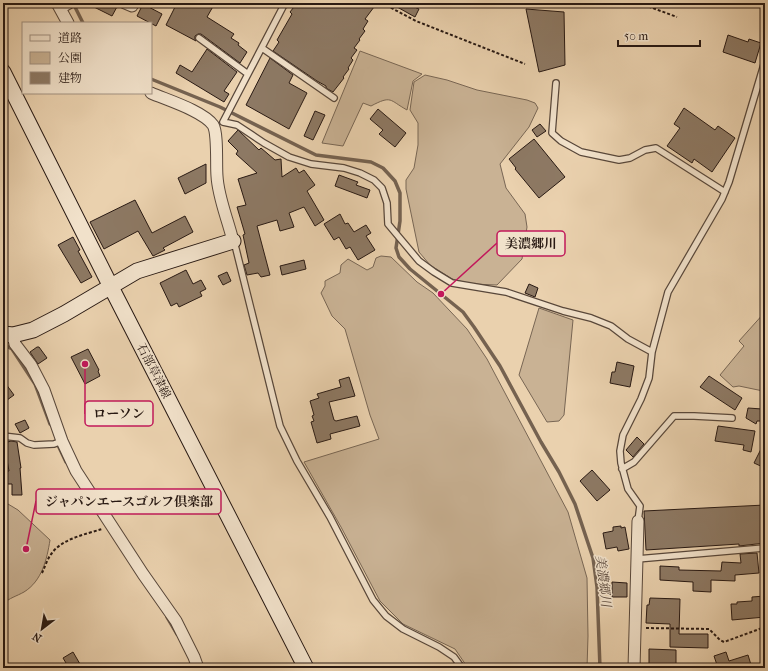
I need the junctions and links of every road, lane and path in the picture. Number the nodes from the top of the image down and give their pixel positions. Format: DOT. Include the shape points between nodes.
graph roads {
  1 [pos="285,3"];
  2 [pos="382,3"];
  3 [pos="639,3"];
  4 [pos="63,5"];
  5 [pos="677,17"];
  6 [pos="68,22"];
  7 [pos="199,38"];
  8 [pos="262,48"];
  9 [pos="765,61"];
  10 [pos="525,64"];
  11 [pos="3,72"];
  12 [pos="248,74"];
  13 [pos="556,83"];
  14 [pos="152,93"];
  15 [pos="334,98"];
  16 [pos="221,122"];
  17 [pos="725,192"];
  18 [pos="234,241"];
  19 [pos="111,287"];
  20 [pos="8,334"];
  21 [pos="652,352"];
  22 [pos="732,418"];
  23 [pos="3,436"];
  24 [pos="58,442"];
  25 [pos="622,469"];
  26 [pos="638,521"];
  27 [pos="105,528"];
  28 [pos="765,548"];
  29 [pos="637,559"];
  30 [pos="42,573"];
  31 [pos="765,627"];
  32 [pos="635,628"];
  33 [pos="198,668"];
  34 [pos="306,668"];
  35 [pos="462,668"];
  36 [pos="634,668"];
  1 -- 8 [label="lane"];
  2 -- 10 [label="path" via="416,21"];
  3 -- 5 [label="path"];
  4 -- 6 [label="street"];
  7 -- 12 [label="lane"];
  8 -- 12 [label="lane"];
  8 -- 15 [label="lane"];
  9 -- 17 [label="lane"];
  11 -- 19 [label="main road, 石部草津線"];
  12 -- 16 [label="lane"];
  13 -- 17 [label="lane" via="552,133 561,141 581,152 619,160 656,148"];
  14 -- 16 [label="street" via="207,119"];
  16 -- 18 [label="street" via="215,136 217,178 219,194"];
  16 -- 21 [label="lane" via="237,125 289,157 311,164 344,168 374,180 382,188 387,203 388,224 419,261 452,283 506,292 591,318 611,326"];
  17 -- 21 [label="lane" via="668,292"];
  18 -- 19 [label="main road" via="137,271"];
  18 -- 35 [label="lane" via="280,426 297,461 330,517 373,600 386,616 403,629 439,647 454,657"];
  19 -- 20 [label="main road" via="33,330"];
  19 -- 34 [label="main road, 石部草津線"];
  20 -- 24 [label="street" via="31,365 44,390"];
  21 -- 25 [label="lane" via="649,378 622,435"];
  22 -- 25 [label="lane" via="674,416 634,462"];
  23 -- 24 [label="lane" via="20,438 34,445"];
  24 -- 33 [label="street" via="176,621"];
  25 -- 26 [label="lane" via="628,490 640,506"];
  26 -- 29 [label="street"];
  27 -- 30 [label="path" via="60,545 52,553"];
  28 -- 29 [label="lane"];
  29 -- 32 [label="street"];
  31 -- 32 [label="path" via="724,642 709,629"];
  32 -- 36 [label="street"];
}
